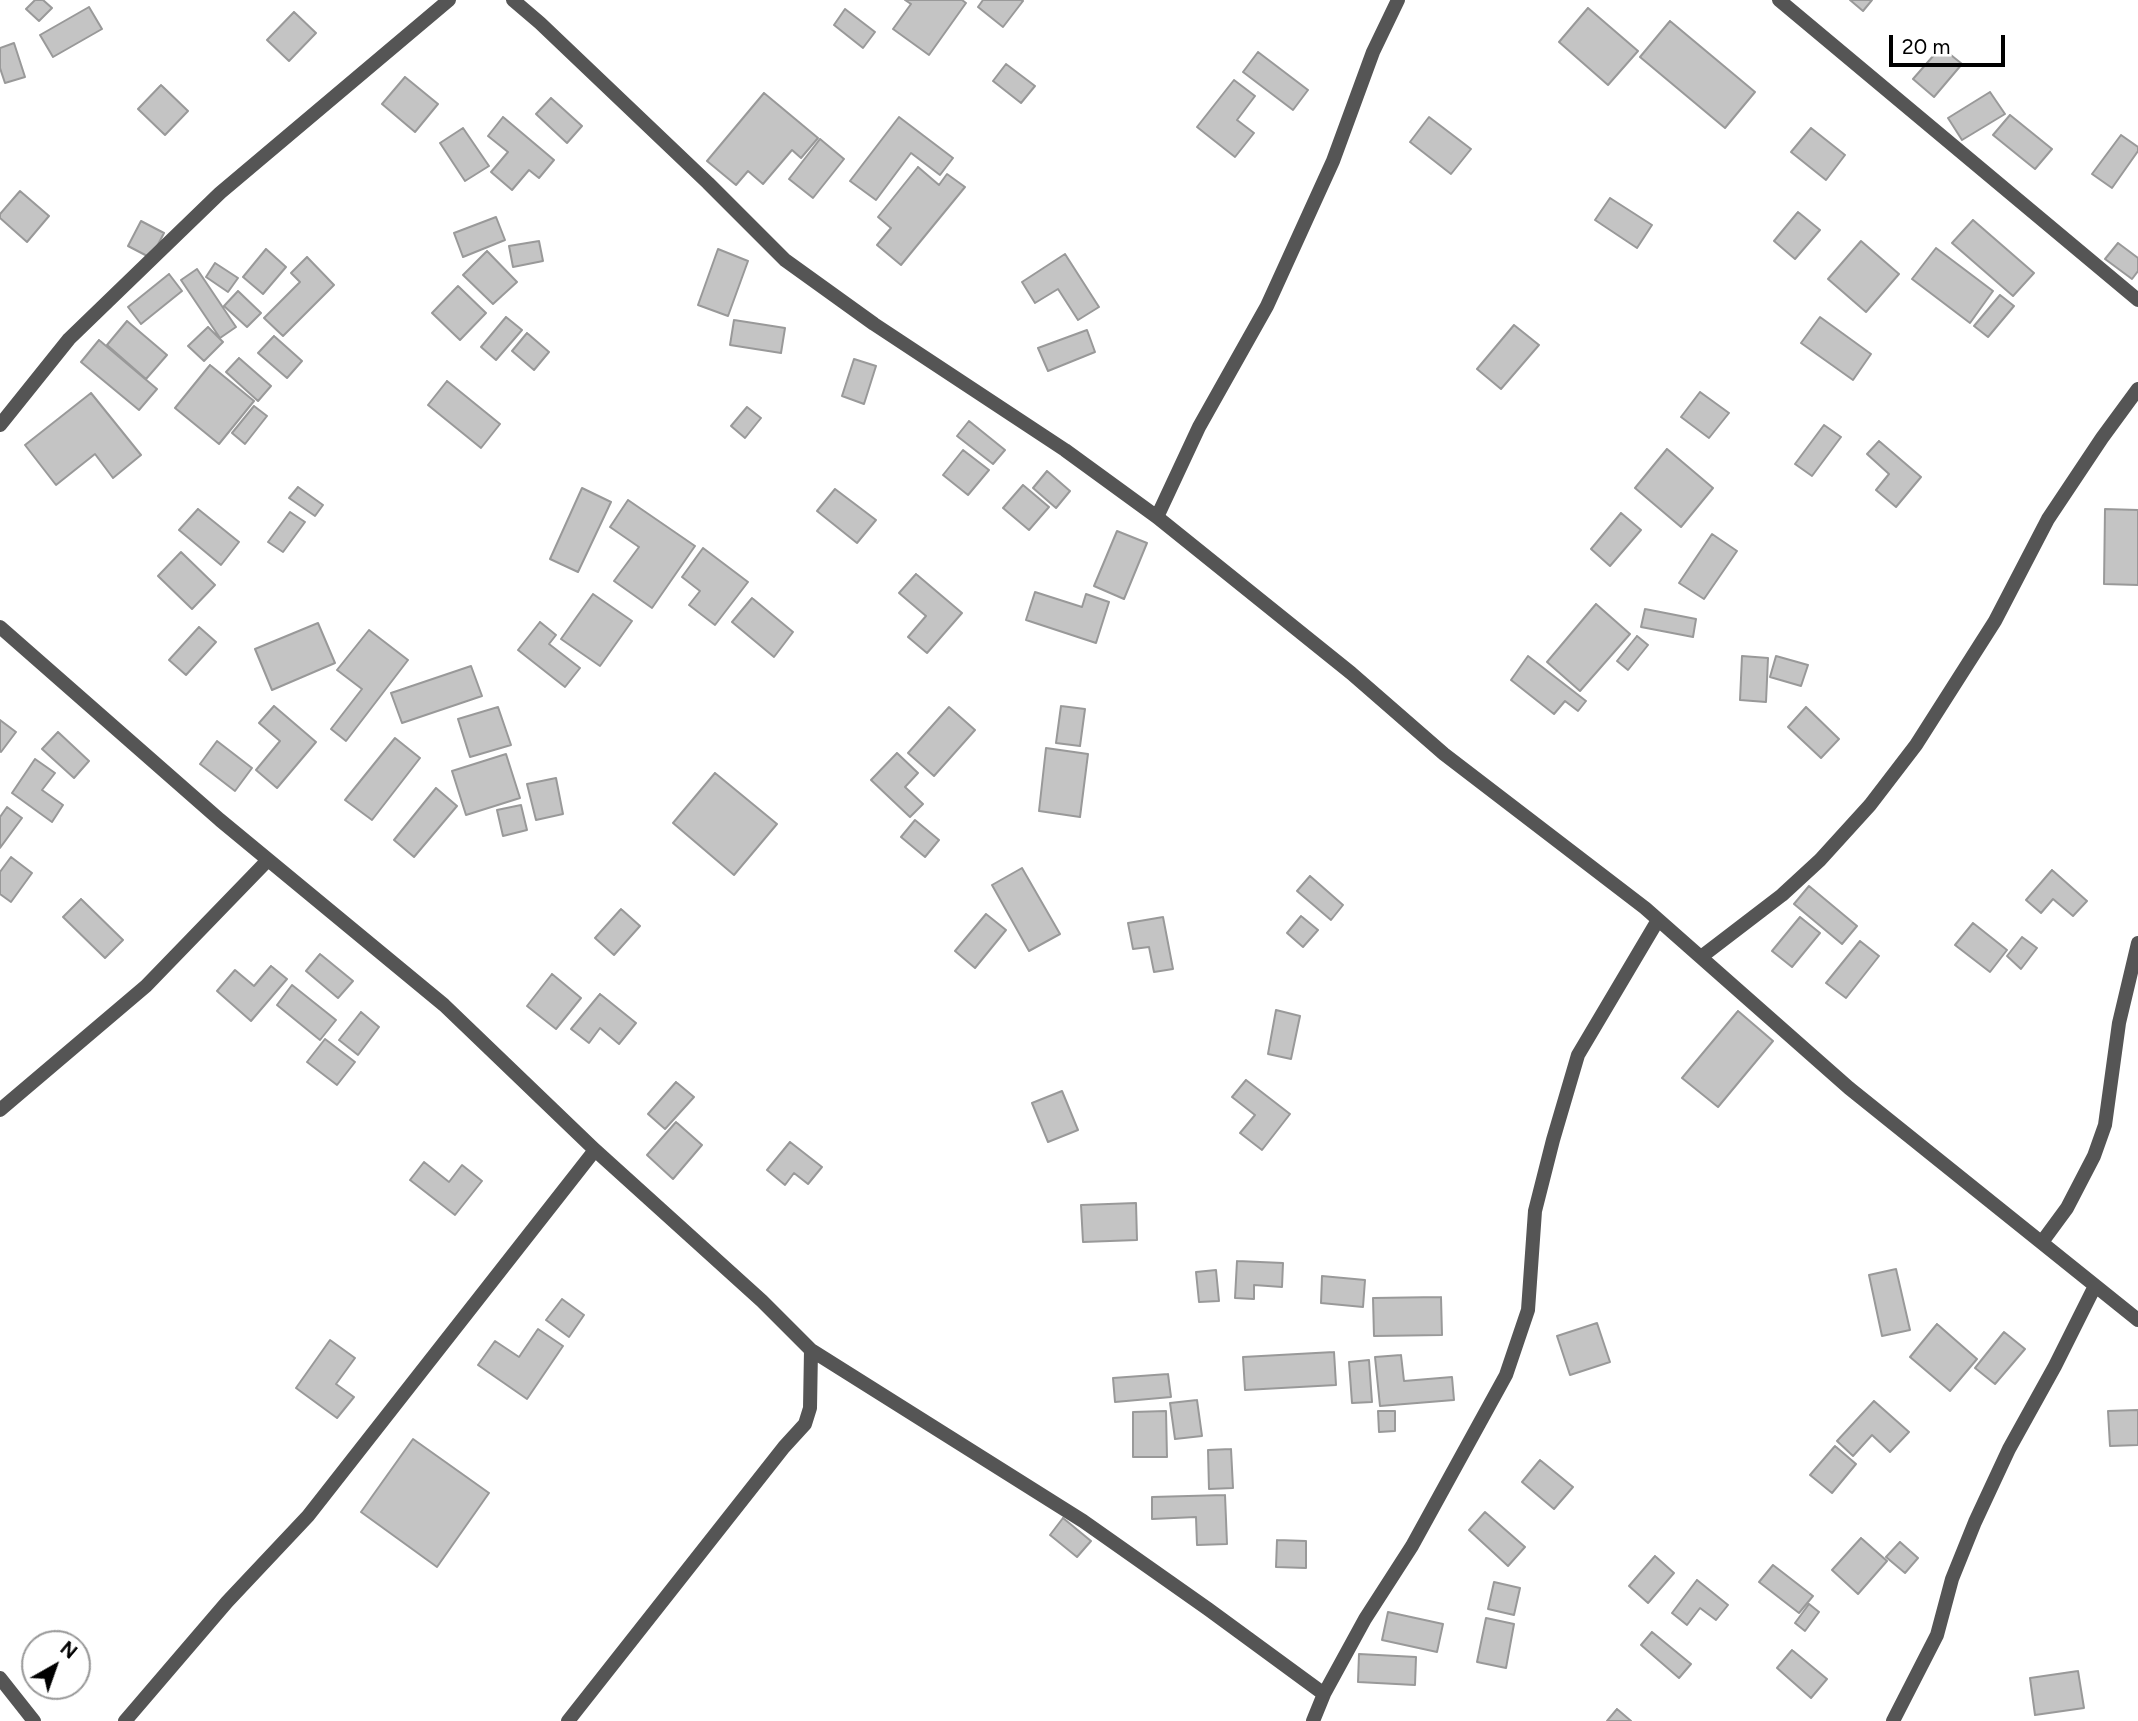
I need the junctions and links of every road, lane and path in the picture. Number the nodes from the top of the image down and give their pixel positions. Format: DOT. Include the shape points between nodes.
graph roads {
  1 [pos="449,0"];
  2 [pos="513,0"];
  3 [pos="1398,0"];
  4 [pos="1779,0"];
  5 [pos="2138,300"];
  6 [pos="2138,389"];
  7 [pos="0,425"];
  8 [pos="1157,517"];
  9 [pos="0,627"];
  10 [pos="268,860"];
  11 [pos="1658,919"];
  12 [pos="2138,943"];
  13 [pos="1701,957"];
  14 [pos="0,1110"];
  15 [pos="595,1150"];
  16 [pos="2042,1242"];
  17 [pos="2095,1286"];
  18 [pos="2138,1320"];
  19 [pos="811,1350"];
  20 [pos="0,1678"];
  21 [pos="1324,1694"];
  22 [pos="34,1721"];
  23 [pos="125,1721"];
  24 [pos="568,1721"];
  25 [pos="1314,1721"];
  26 [pos="1893,1721"];
  1 -- 7 [label="street" via="220,193 69,339"];
  2 -- 8 [label="street" via="785,260"];
  3 -- 8 [label="street" via="1373,52 1333,161 1267,306 1199,427"];
  4 -- 5 [label="street"];
  6 -- 13 [label="street" via="2048,519 1995,621 1916,745 1870,805 1782,895"];
  8 -- 11 [label="street" via="1444,754"];
  9 -- 10 [label="street"];
  10 -- 14 [label="street" via="146,986"];
  10 -- 15 [label="street" via="444,1005"];
  11 -- 13 [label="street"];
  11 -- 21 [label="street" via="1578,1055 1535,1211 1528,1310 1506,1374"];
  12 -- 16 [label="street" via="2119,1023 2105,1125 2067,1208"];
  13 -- 16 [label="street" via="1849,1088"];
  15 -- 19 [label="street"];
  15 -- 23 [label="street" via="308,1516 227,1601"];
  16 -- 17 [label="street"];
  17 -- 18 [label="street"];
  17 -- 26 [label="street" via="1980,1510 1952,1579 1937,1635"];
  19 -- 21 [label="street" via="1083,1521"];
  19 -- 24 [label="street" via="810,1408 805,1424"];
  20 -- 22 [label="street"];
  21 -- 25 [label="street"];
}
